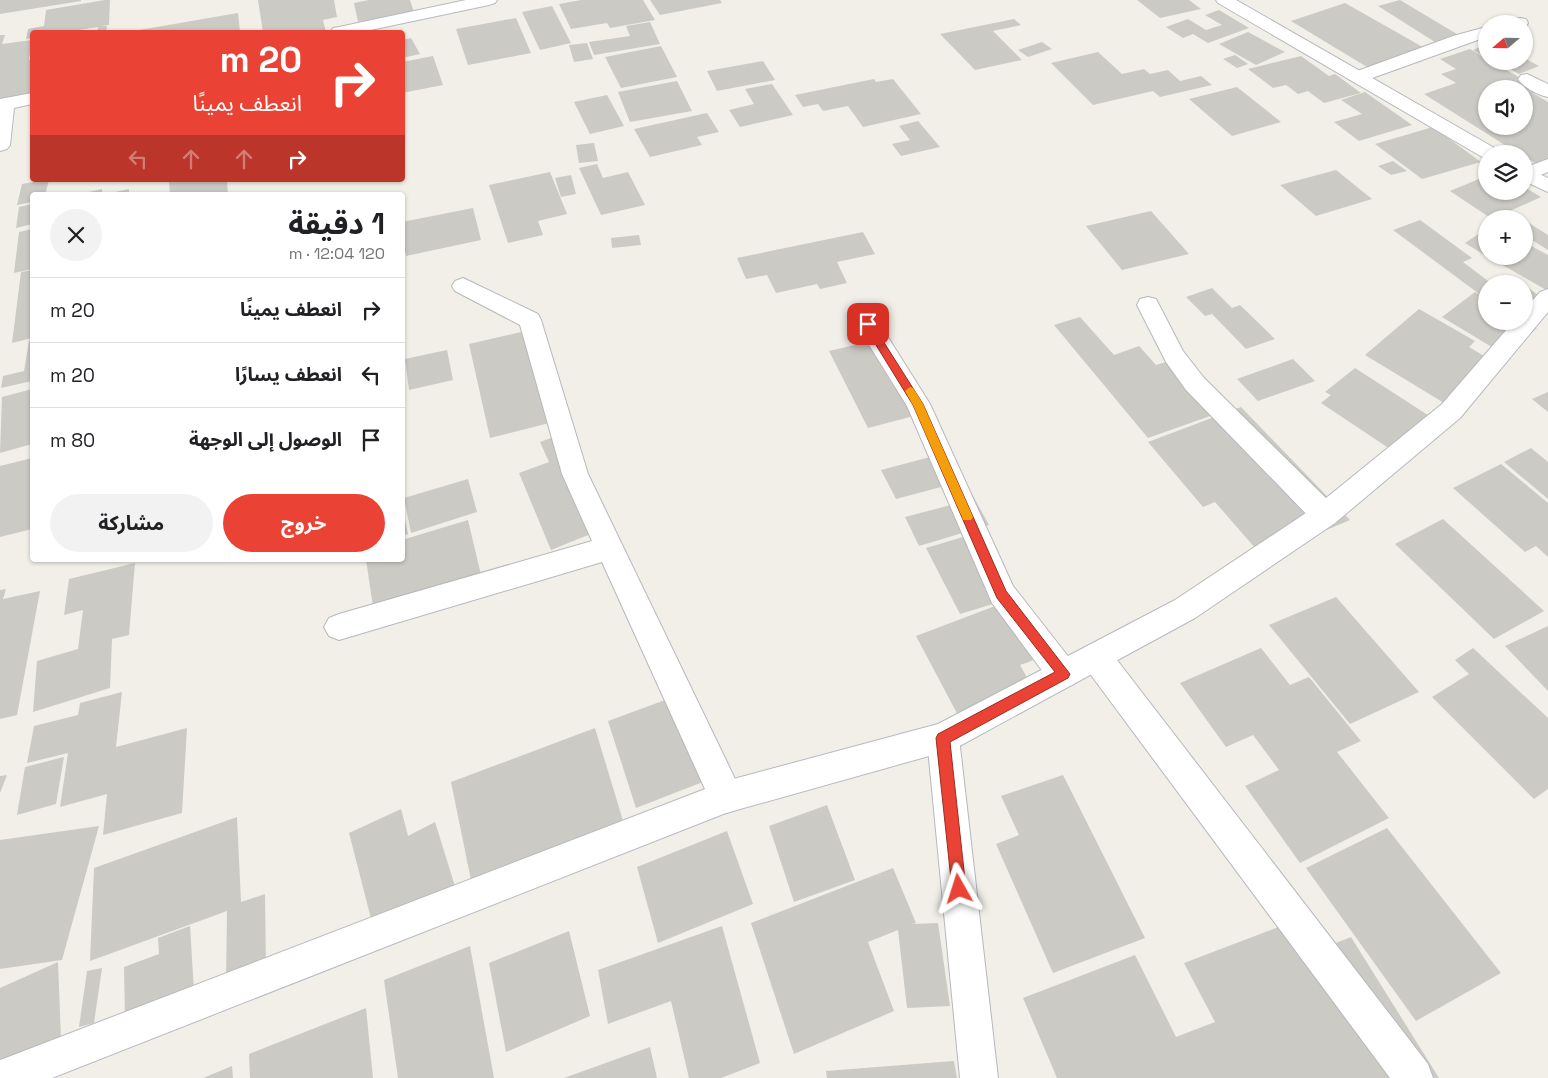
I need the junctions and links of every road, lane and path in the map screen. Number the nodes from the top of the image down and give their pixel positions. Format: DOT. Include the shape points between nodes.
graph roads {
  1 [pos="489,0"];
  2 [pos="1224,0"];
  3 [pos="348,30"];
  4 [pos="1478,34"];
  5 [pos="1358,77"];
  6 [pos="1527,79"];
  7 [pos="1548,92"];
  8 [pos="30,99"];
  9 [pos="2,105"];
  10 [pos="0,145"];
  11 [pos="1478,146"];
  12 [pos="1548,165"];
  13 [pos="1533,170"];
  14 [pos="1533,178"];
  15 [pos="1548,186"];
  16 [pos="463,286"];
  17 [pos="1548,296"];
  18 [pos="1148,306"];
  19 [pos="868,324"];
  20 [pos="1325,514"];
  21 [pos="609,548"];
  22 [pos="339,627"];
  23 [pos="1096,657"];
  24 [pos="1064,674"];
  25 [pos="943,738"];
  26 [pos="726,797"];
  27 [pos="3,1078"];
  28 [pos="979,1078"];
  29 [pos="1414,1078"];
  1 -- 3 [label="street"];
  2 -- 5 [label="street"];
  4 -- 5 [label="street"];
  5 -- 11 [label="street"];
  6 -- 7 [label="street"];
  8 -- 9 [label="street"];
  9 -- 10 [label="street"];
  12 -- 13 [label="street"];
  14 -- 15 [label="street"];
  16 -- 21 [label="street" via="530,320 575,474"];
  17 -- 20 [label="street" via="1451,411"];
  18 -- 20 [label="street" via="1174,356 1195,384"];
  19 -- 24 [label="street" via="918,404 1002,594"];
  20 -- 23 [label="street" via="1185,609"];
  21 -- 22 [label="street"];
  21 -- 26 [label="street"];
  23 -- 24 [label="street"];
  23 -- 29 [label="street"];
  24 -- 25 [label="street"];
  25 -- 26 [label="street"];
  25 -- 28 [label="street"];
  26 -- 27 [label="street"];
}
